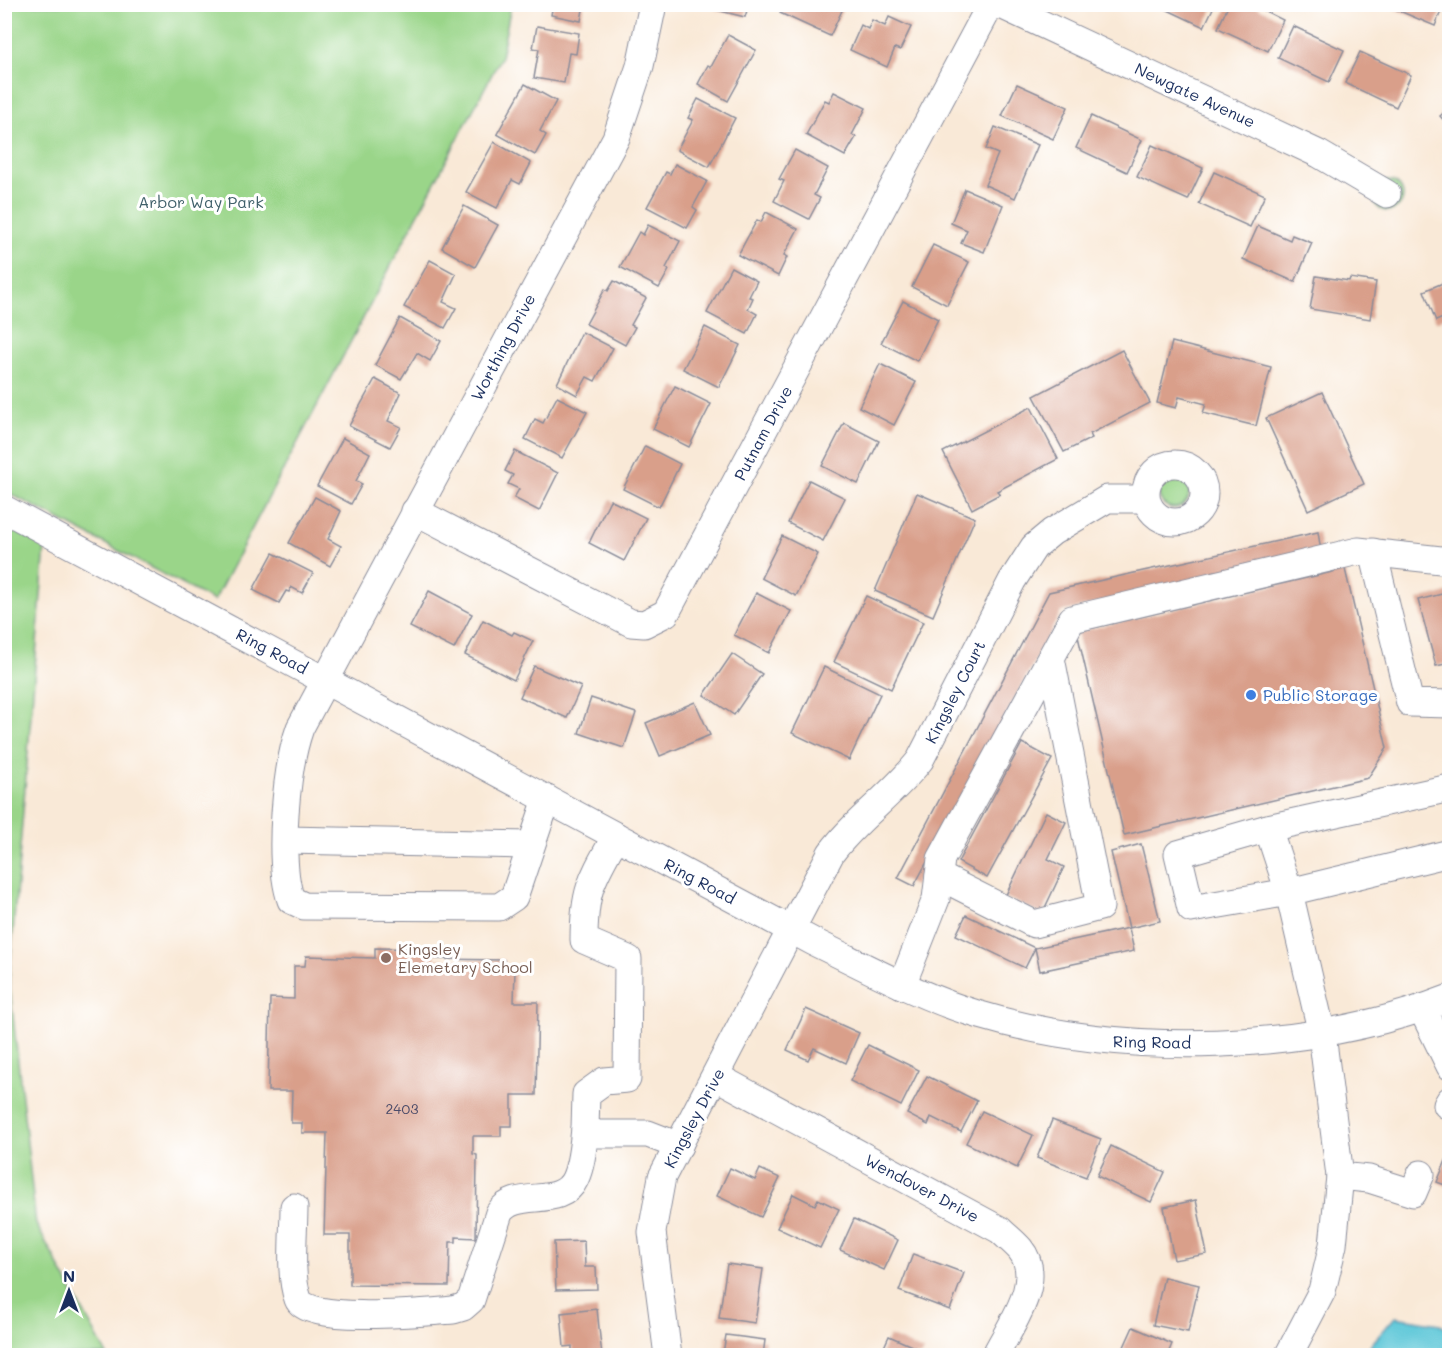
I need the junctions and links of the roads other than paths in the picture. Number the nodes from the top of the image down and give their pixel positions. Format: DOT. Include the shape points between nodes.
graph roads {
  1 [pos="652,4"];
  2 [pos="991,4"];
  3 [pos="999,4"];
  4 [pos="1387,194"];
  5 [pos="1146,499"];
  6 [pos="4,510"];
  7 [pos="415,511"];
  8 [pos="1373,552"];
  9 [pos="1449,561"];
  10 [pos="1051,658"];
  11 [pos="327,679"];
  12 [pos="1449,704"];
  13 [pos="1449,788"];
  14 [pos="548,799"];
  15 [pos="1268,828"];
  16 [pos="616,836"];
  17 [pos="286,840"];
  18 [pos="531,845"];
  19 [pos="1449,853"];
  20 [pos="939,876"];
  21 [pos="1289,892"];
  22 [pos="790,929"];
  23 [pos="902,985"];
  24 [pos="1449,998"];
  25 [pos="1422,1009"];
  26 [pos="1322,1034"];
  27 [pos="1449,1066"];
  28 [pos="717,1077"];
  29 [pos="585,1129"];
  30 [pos="679,1146"];
  31 [pos="1421,1174"];
  32 [pos="1340,1176"];
  33 [pos="294,1207"];
  34 [pos="668,1356"];
  35 [pos="994,1356"];
  36 [pos="1288,1356"];
  1 -- 7 [label="street, Worthing Drive" via="640,66 616,138"];
  2 -- 7 [label="street, Putnam Drive" via="666,613 644,624 631,623"];
  3 -- 4 [label="street, Newgate Avenue" via="1319,154"];
  5 -- 22 [label="street, Kingsley Court" via="1107,499 1034,547 1012,580 920,760 905,780 840,840"];
  6 -- 11 [label="street, Ring Road"];
  7 -- 11 [label="street, Worthing Drive"];
  8 -- 9 [label="street"];
  8 -- 10 [label="street" via="1358,551 1072,619"];
  8 -- 12 [label="street" via="1410,703"];
  10 -- 20 [label="street" via="941,859"];
  10 -- 20 [label="street" via="1100,907 1034,924"];
  11 -- 14 [label="street, Ring Road"];
  11 -- 17 [label="street, Worthing Drive" via="292,751"];
  13 -- 15 [label="street"];
  14 -- 16 [label="street, Ring Road"];
  14 -- 18 [label="street, Worthing Drive"];
  15 -- 21 [label="street"];
  15 -- 21 [label="street" via="1178,854 1191,909"];
  16 -- 22 [label="street, Ring Road"];
  16 -- 29 [label="street" via="590,883 584,909 584,940 628,959 627,1079 604,1081 586,1094"];
  17 -- 18 [label="street"];
  17 -- 18 [label="street, Worthing Drive" via="285,883 291,900 304,906 498,907 514,897"];
  19 -- 21 [label="street"];
  20 -- 23 [label="street" via="936,899"];
  21 -- 26 [label="street"];
  22 -- 23 [label="street, Ring Road"];
  22 -- 28 [label="street, Kingsley Drive"];
  23 -- 26 [label="street, Ring Road" via="980,1015 1103,1041 1224,1042"];
  24 -- 25 [label="street, Ring Road"];
  25 -- 26 [label="street, Ring Road"];
  25 -- 27 [label="street"];
  26 -- 32 [label="street"];
  28 -- 30 [label="street, Kingsley Drive"];
  28 -- 35 [label="street, Wendover Drive" via="1000,1230 1021,1250 1030,1269 1024,1299"];
  29 -- 30 [label="street" via="598,1134 648,1134"];
  29 -- 33 [label="street" via="575,1179 569,1188 543,1198 504,1204 471,1300 453,1310 329,1314 305,1307 298,1301 294,1279"];
  30 -- 34 [label="street, Kingsley Drive" via="663,1177 652,1232"];
  31 -- 32 [label="street" via="1413,1193 1369,1179"];
  32 -- 36 [label="street" via="1333,1245 1322,1291"];
}
